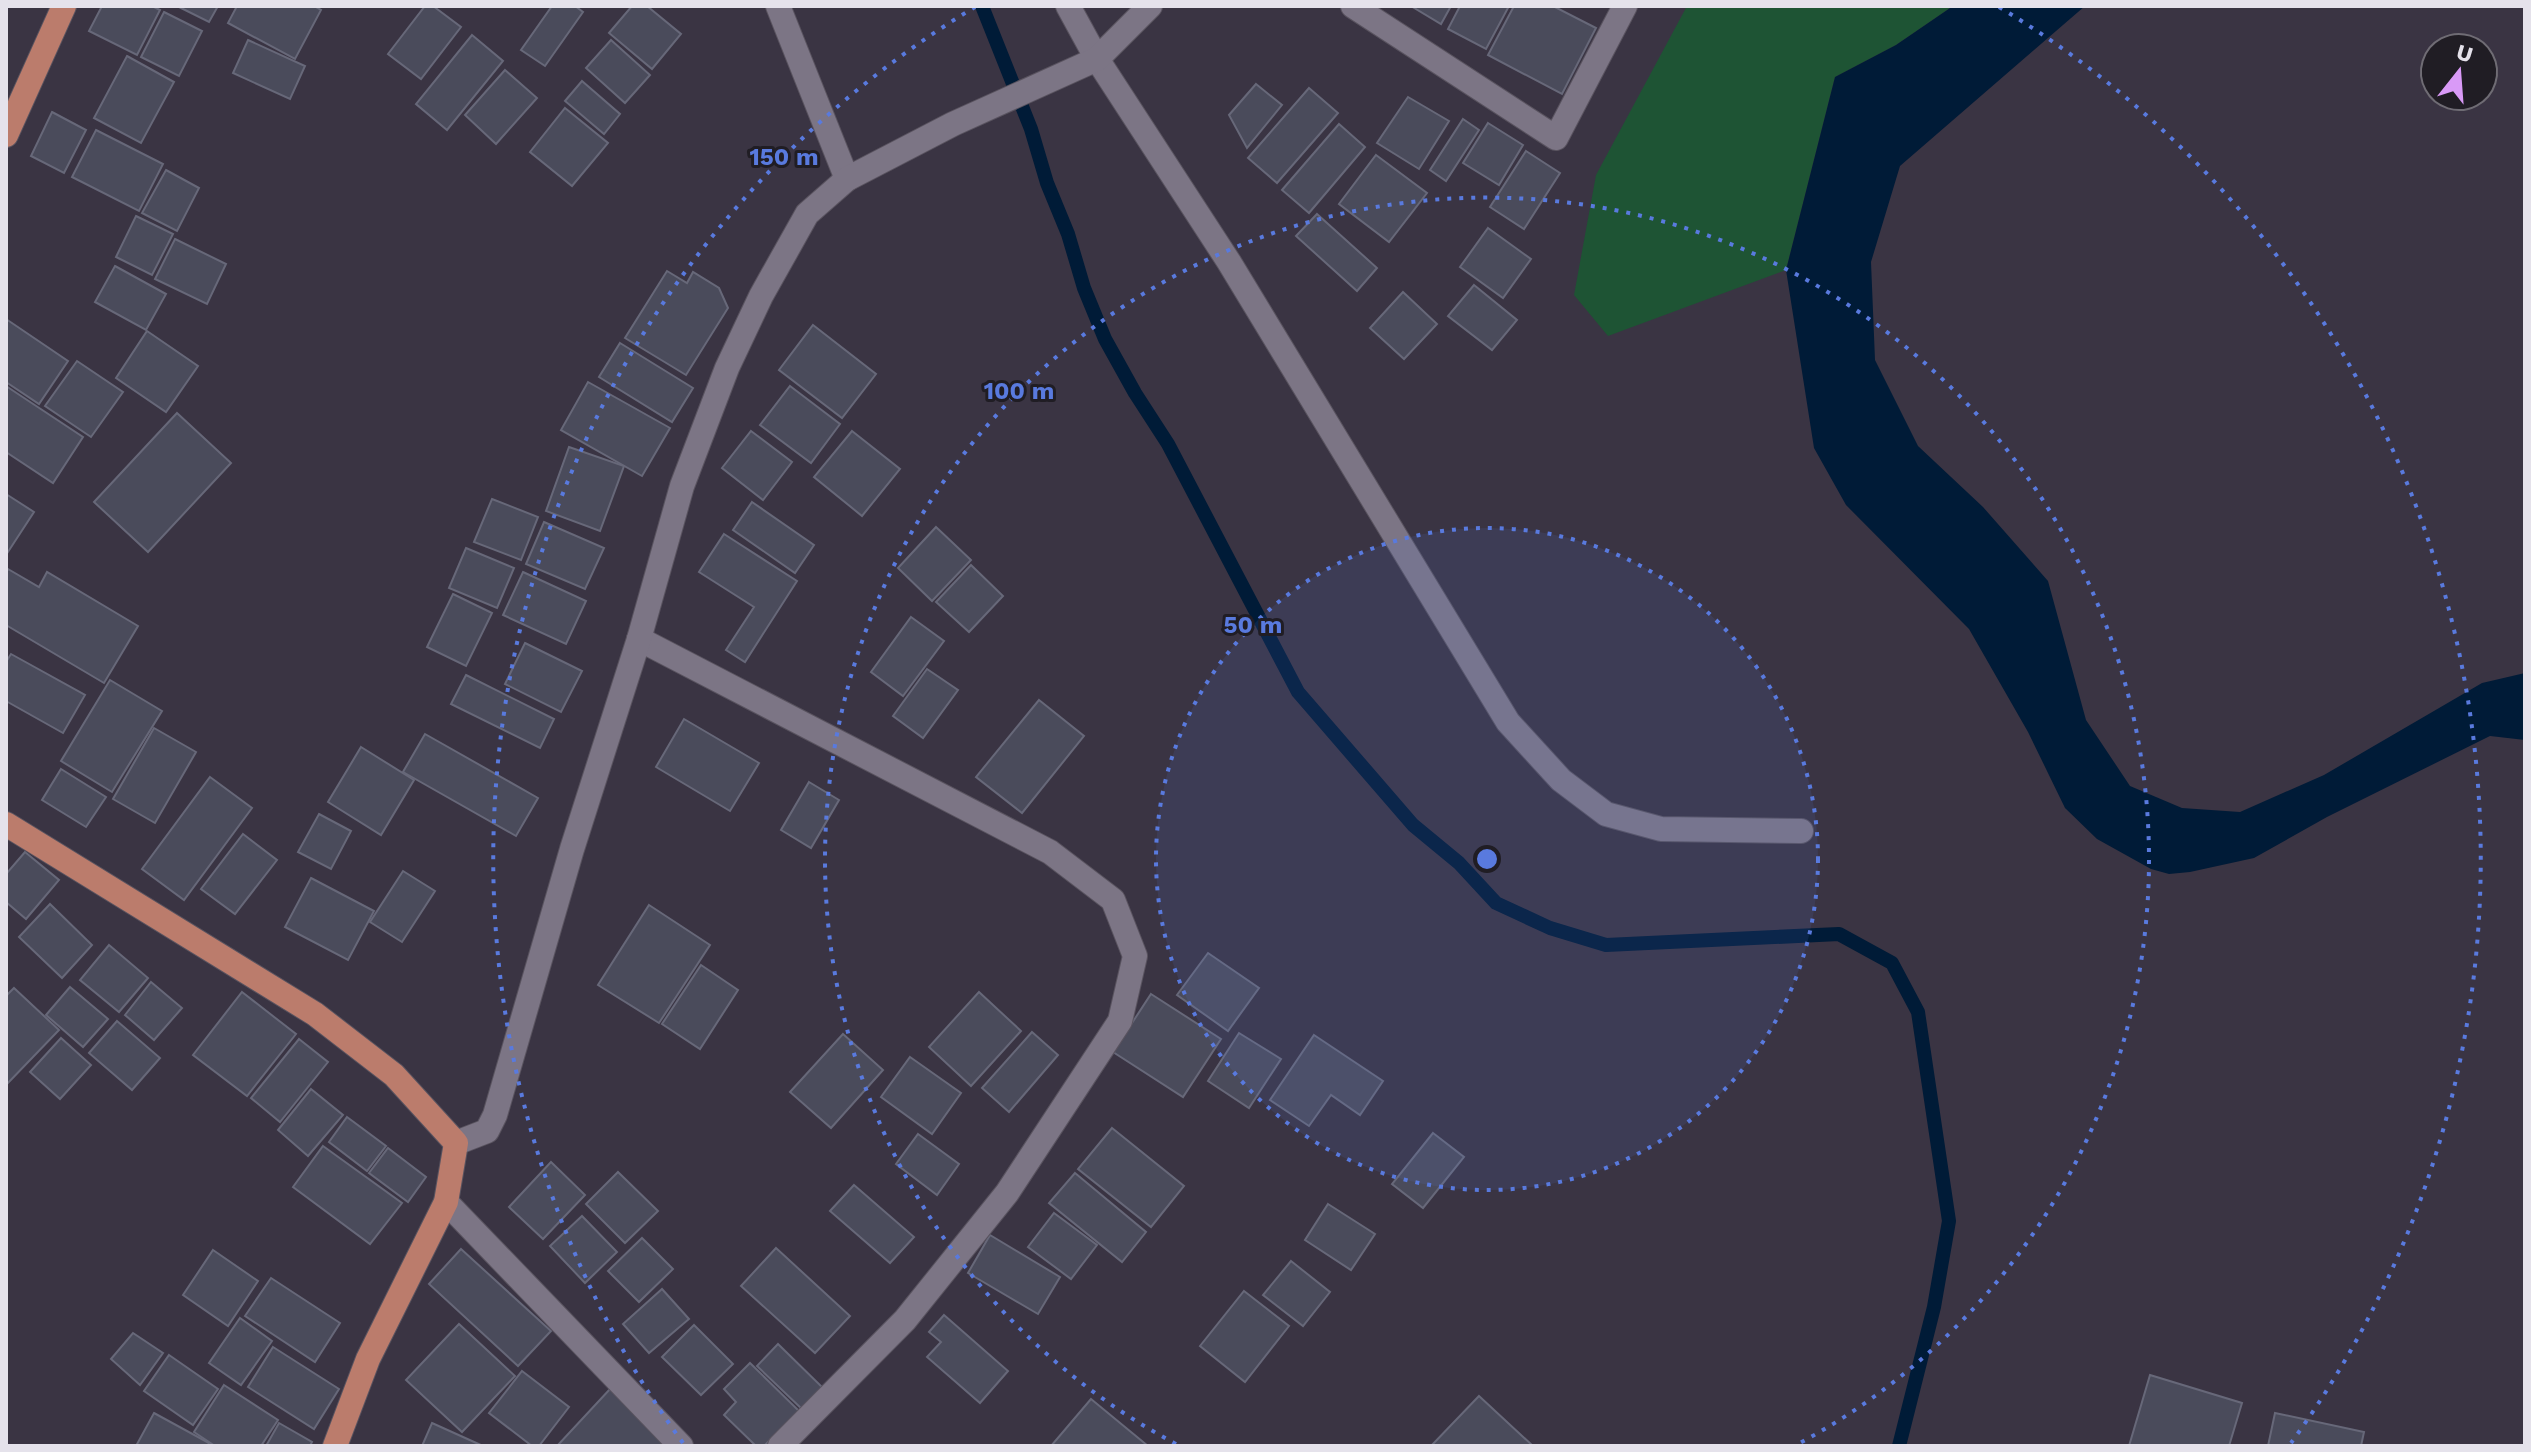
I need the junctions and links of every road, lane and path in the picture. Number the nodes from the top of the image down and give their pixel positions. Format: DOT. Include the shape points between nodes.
graph roads {
  1 [pos="64,6"];
  2 [pos="778,6"];
  3 [pos="1068,6"];
  4 [pos="1150,6"];
  5 [pos="1353,6"];
  6 [pos="1625,6"];
  7 [pos="1097,59"];
  8 [pos="6,135"];
  9 [pos="847,179"];
  10 [pos="639,639"];
  11 [pos="6,824"];
  12 [pos="1801,831"];
  13 [pos="456,1143"];
  14 [pos="446,1202"];
  15 [pos="335,1446"];
  16 [pos="681,1446"];
  17 [pos="780,1446"];
  1 -- 8 [label="main road"];
  2 -- 9 [label="street"];
  3 -- 7 [label="street"];
  4 -- 7 [label="street"];
  5 -- 6 [label="street" via="1556,138"];
  7 -- 9 [label="street"];
  7 -- 12 [label="street" via="1229,262 1508,722 1561,780 1606,814 1661,829"];
  9 -- 10 [label="street" via="807,214 727,368 682,486"];
  10 -- 13 [label="street" via="495,1115 487,1131"];
  10 -- 17 [label="street" via="1050,852 1113,900 1135,956 1120,1021 1007,1193 905,1320"];
  11 -- 13 [label="main road" via="315,1014 394,1075"];
  13 -- 14 [label="main road"];
  14 -- 15 [label="main road" via="368,1359"];
  14 -- 16 [label="street"];
}
